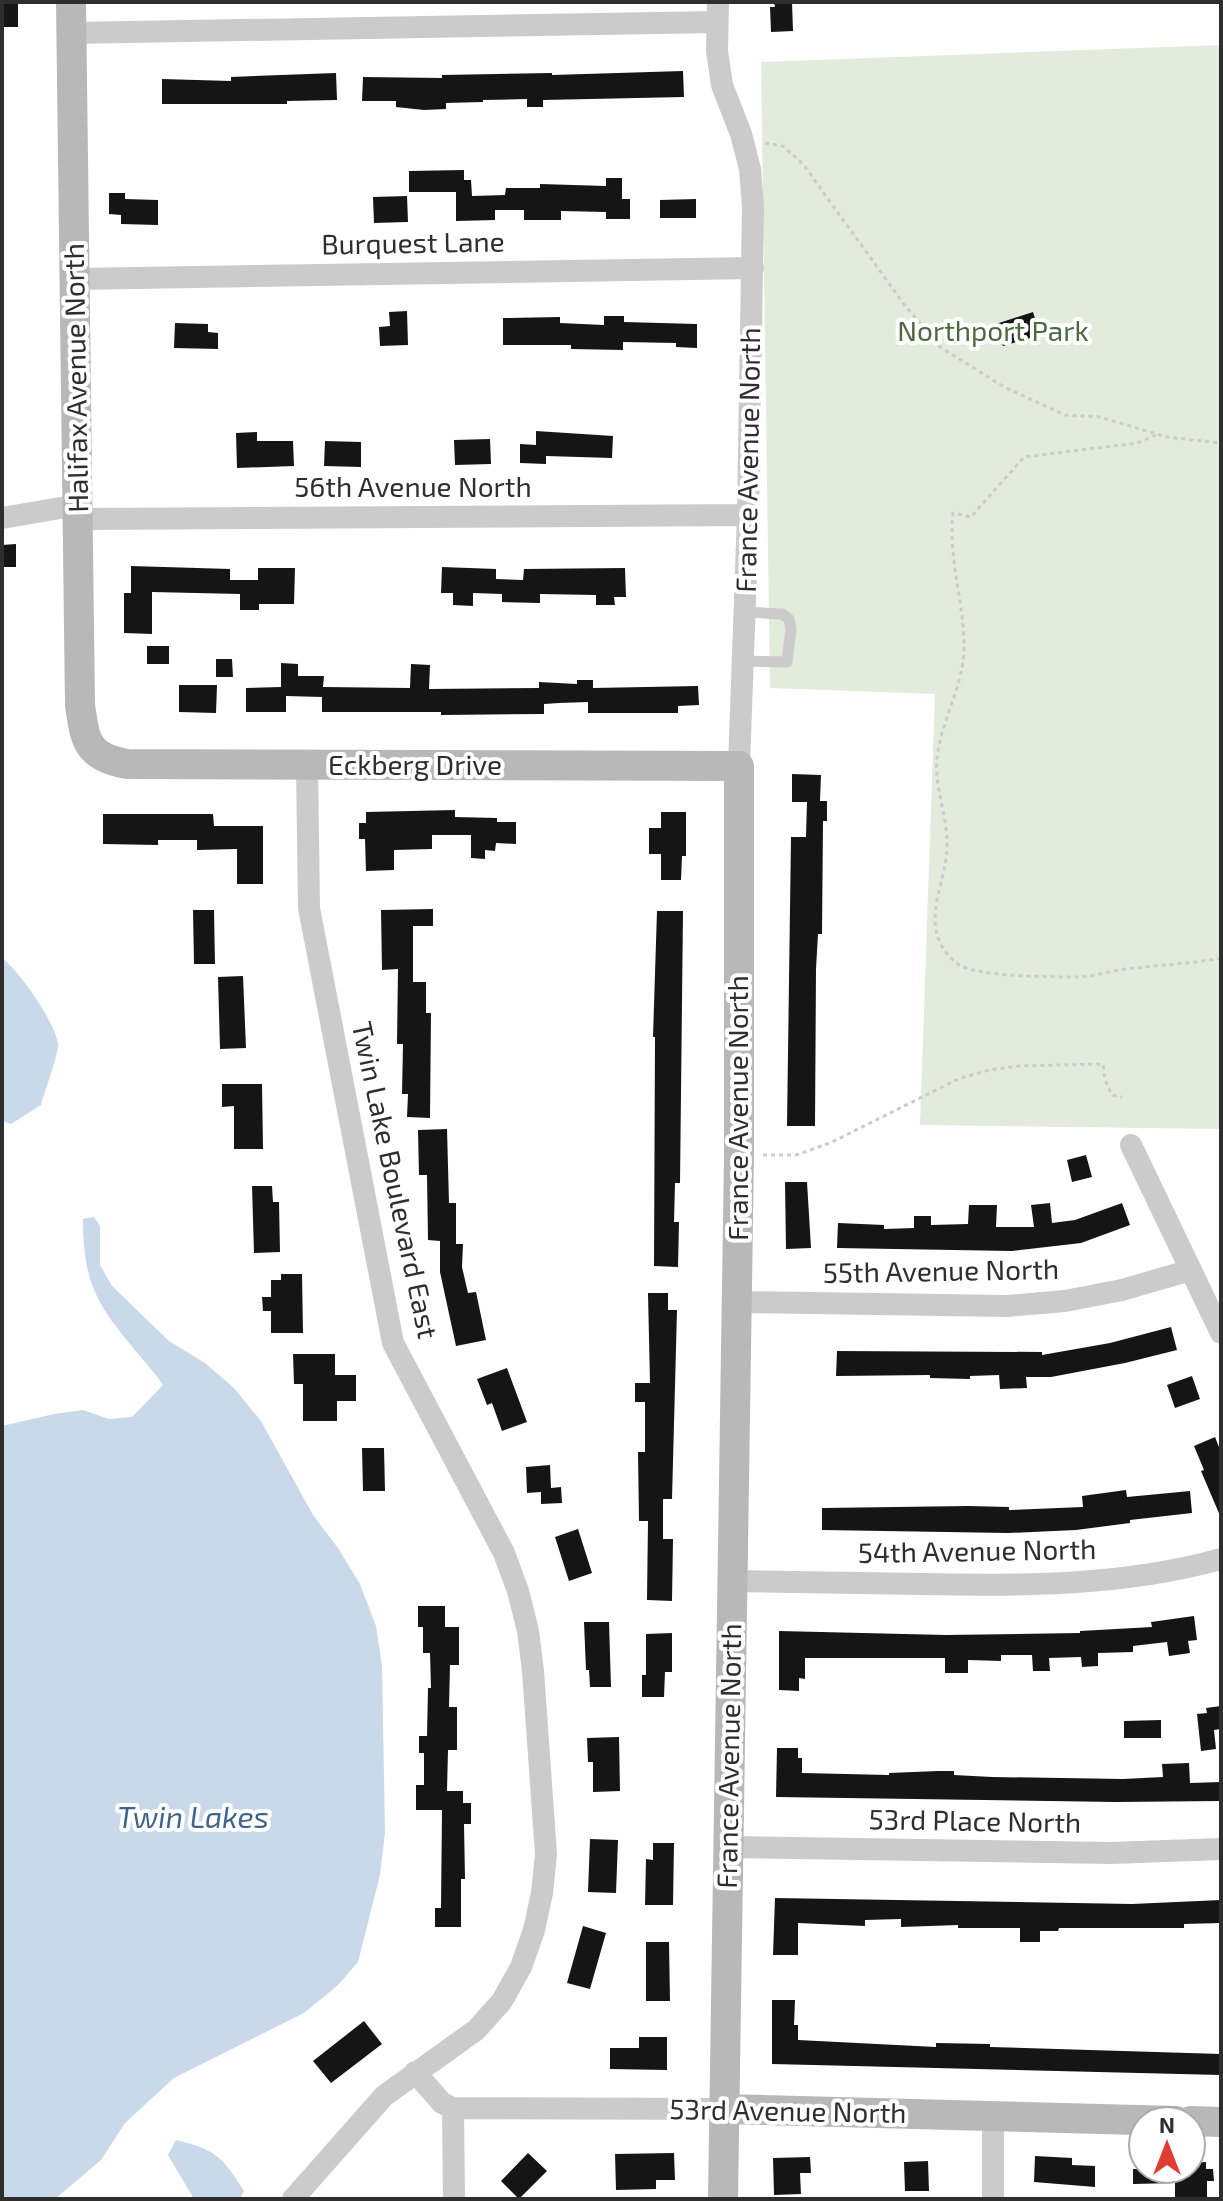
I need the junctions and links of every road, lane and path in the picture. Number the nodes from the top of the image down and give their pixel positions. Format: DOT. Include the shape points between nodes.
graph roads {
  1 [pos="71,2"];
  2 [pos="718,12"];
  3 [pos="71,33"];
  4 [pos="743,139"];
  5 [pos="753,268"];
  6 [pos="75,279"];
  7 [pos="1156,435"];
  8 [pos="1221,443"];
  9 [pos="78,512"];
  10 [pos="748,515"];
  11 [pos="2,518"];
  12 [pos="745,612"];
  13 [pos="743,661"];
  14 [pos="93,751"];
  15 [pos="307,765"];
  16 [pos="739,766"];
  17 [pos="1221,958"];
  18 [pos="1122,1097"];
  19 [pos="1131,1145"];
  20 [pos="739,1155"];
  21 [pos="1191,1270"];
  22 [pos="737,1302"];
  23 [pos="1221,1333"];
  24 [pos="1221,1559"];
  25 [pos="732,1581"];
  26 [pos="727,1847"];
  27 [pos="1221,1849"];
  28 [pos="415,2072"];
  29 [pos="453,2108"];
  30 [pos="722,2109"];
  31 [pos="993,2115"];
  32 [pos="1127,2119"];
  33 [pos="293,2199"];
  34 [pos="454,2199"];
  35 [pos="723,2199"];
  36 [pos="993,2199"];
  1 -- 3 [label="street, Halifax Avenue North"];
  2 -- 3 [label="street"];
  2 -- 4 [label="street, France Avenue North" via="722,85"];
  3 -- 6 [label="street, Halifax Avenue North"];
  4 -- 5 [label="street, France Avenue North" via="753,207"];
  4 -- 7 [label="path" via="783,146 803,164 940,347 1004,387 1065,415 1100,417"];
  5 -- 6 [label="street, Burquest Lane"];
  5 -- 10 [label="street, France Avenue North"];
  6 -- 9 [label="street, Halifax Avenue North"];
  7 -- 8 [label="path"];
  7 -- 17 [label="path" via="1137,443 1024,457 971,517 953,513 964,653 960,684 938,751 938,796 948,851 936,932 956,963 997,975 1080,977"];
  9 -- 10 [label="street, 56th Avenue North"];
  9 -- 11 [label="street, 56th Avenue North"];
  9 -- 14 [label="street, Halifax Avenue North" via="80,705"];
  10 -- 12 [label="street, France Avenue North"];
  12 -- 13 [label="street, France Avenue North"];
  12 -- 13 [label="lane" via="782,614 791,629 787,662"];
  13 -- 16 [label="street, France Avenue North"];
  14 -- 15 [label="street, Eckberg Drive" via="127,764"];
  15 -- 16 [label="street, Eckberg Drive"];
  15 -- 28 [label="street, Twin Lake Boulevard East" via="309,908 393,1343 504,1553 528,1631 534,1685 546,1854 534,1930 502,2001 476,2030"];
  16 -- 20 [label="street, France Avenue North"];
  18 -- 20 [label="path" via="1112,1095 1103,1064 989,1070 958,1079 796,1155"];
  19 -- 21 [label="street"];
  20 -- 22 [label="street, France Avenue North"];
  21 -- 22 [label="street, 55th Avenue North" via="1122,1290 1007,1306"];
  21 -- 23 [label="street"];
  22 -- 25 [label="street, France Avenue North"];
  24 -- 25 [label="street, 54th Avenue North" via="1070,1583"];
  25 -- 26 [label="street, France Avenue North"];
  26 -- 27 [label="street, 53rd Place North" via="1111,1853"];
  26 -- 30 [label="street, France Avenue North"];
  28 -- 29 [label="street"];
  28 -- 33 [label="street, Twin Lake Boulevard East" via="384,2096"];
  29 -- 30 [label="street, 53rd Avenue North"];
  29 -- 34 [label="street"];
  30 -- 31 [label="street, 53rd Avenue North"];
  30 -- 35 [label="street, France Avenue North"];
  31 -- 32 [label="street, 53rd Avenue North"];
  31 -- 36 [label="street"];
}
